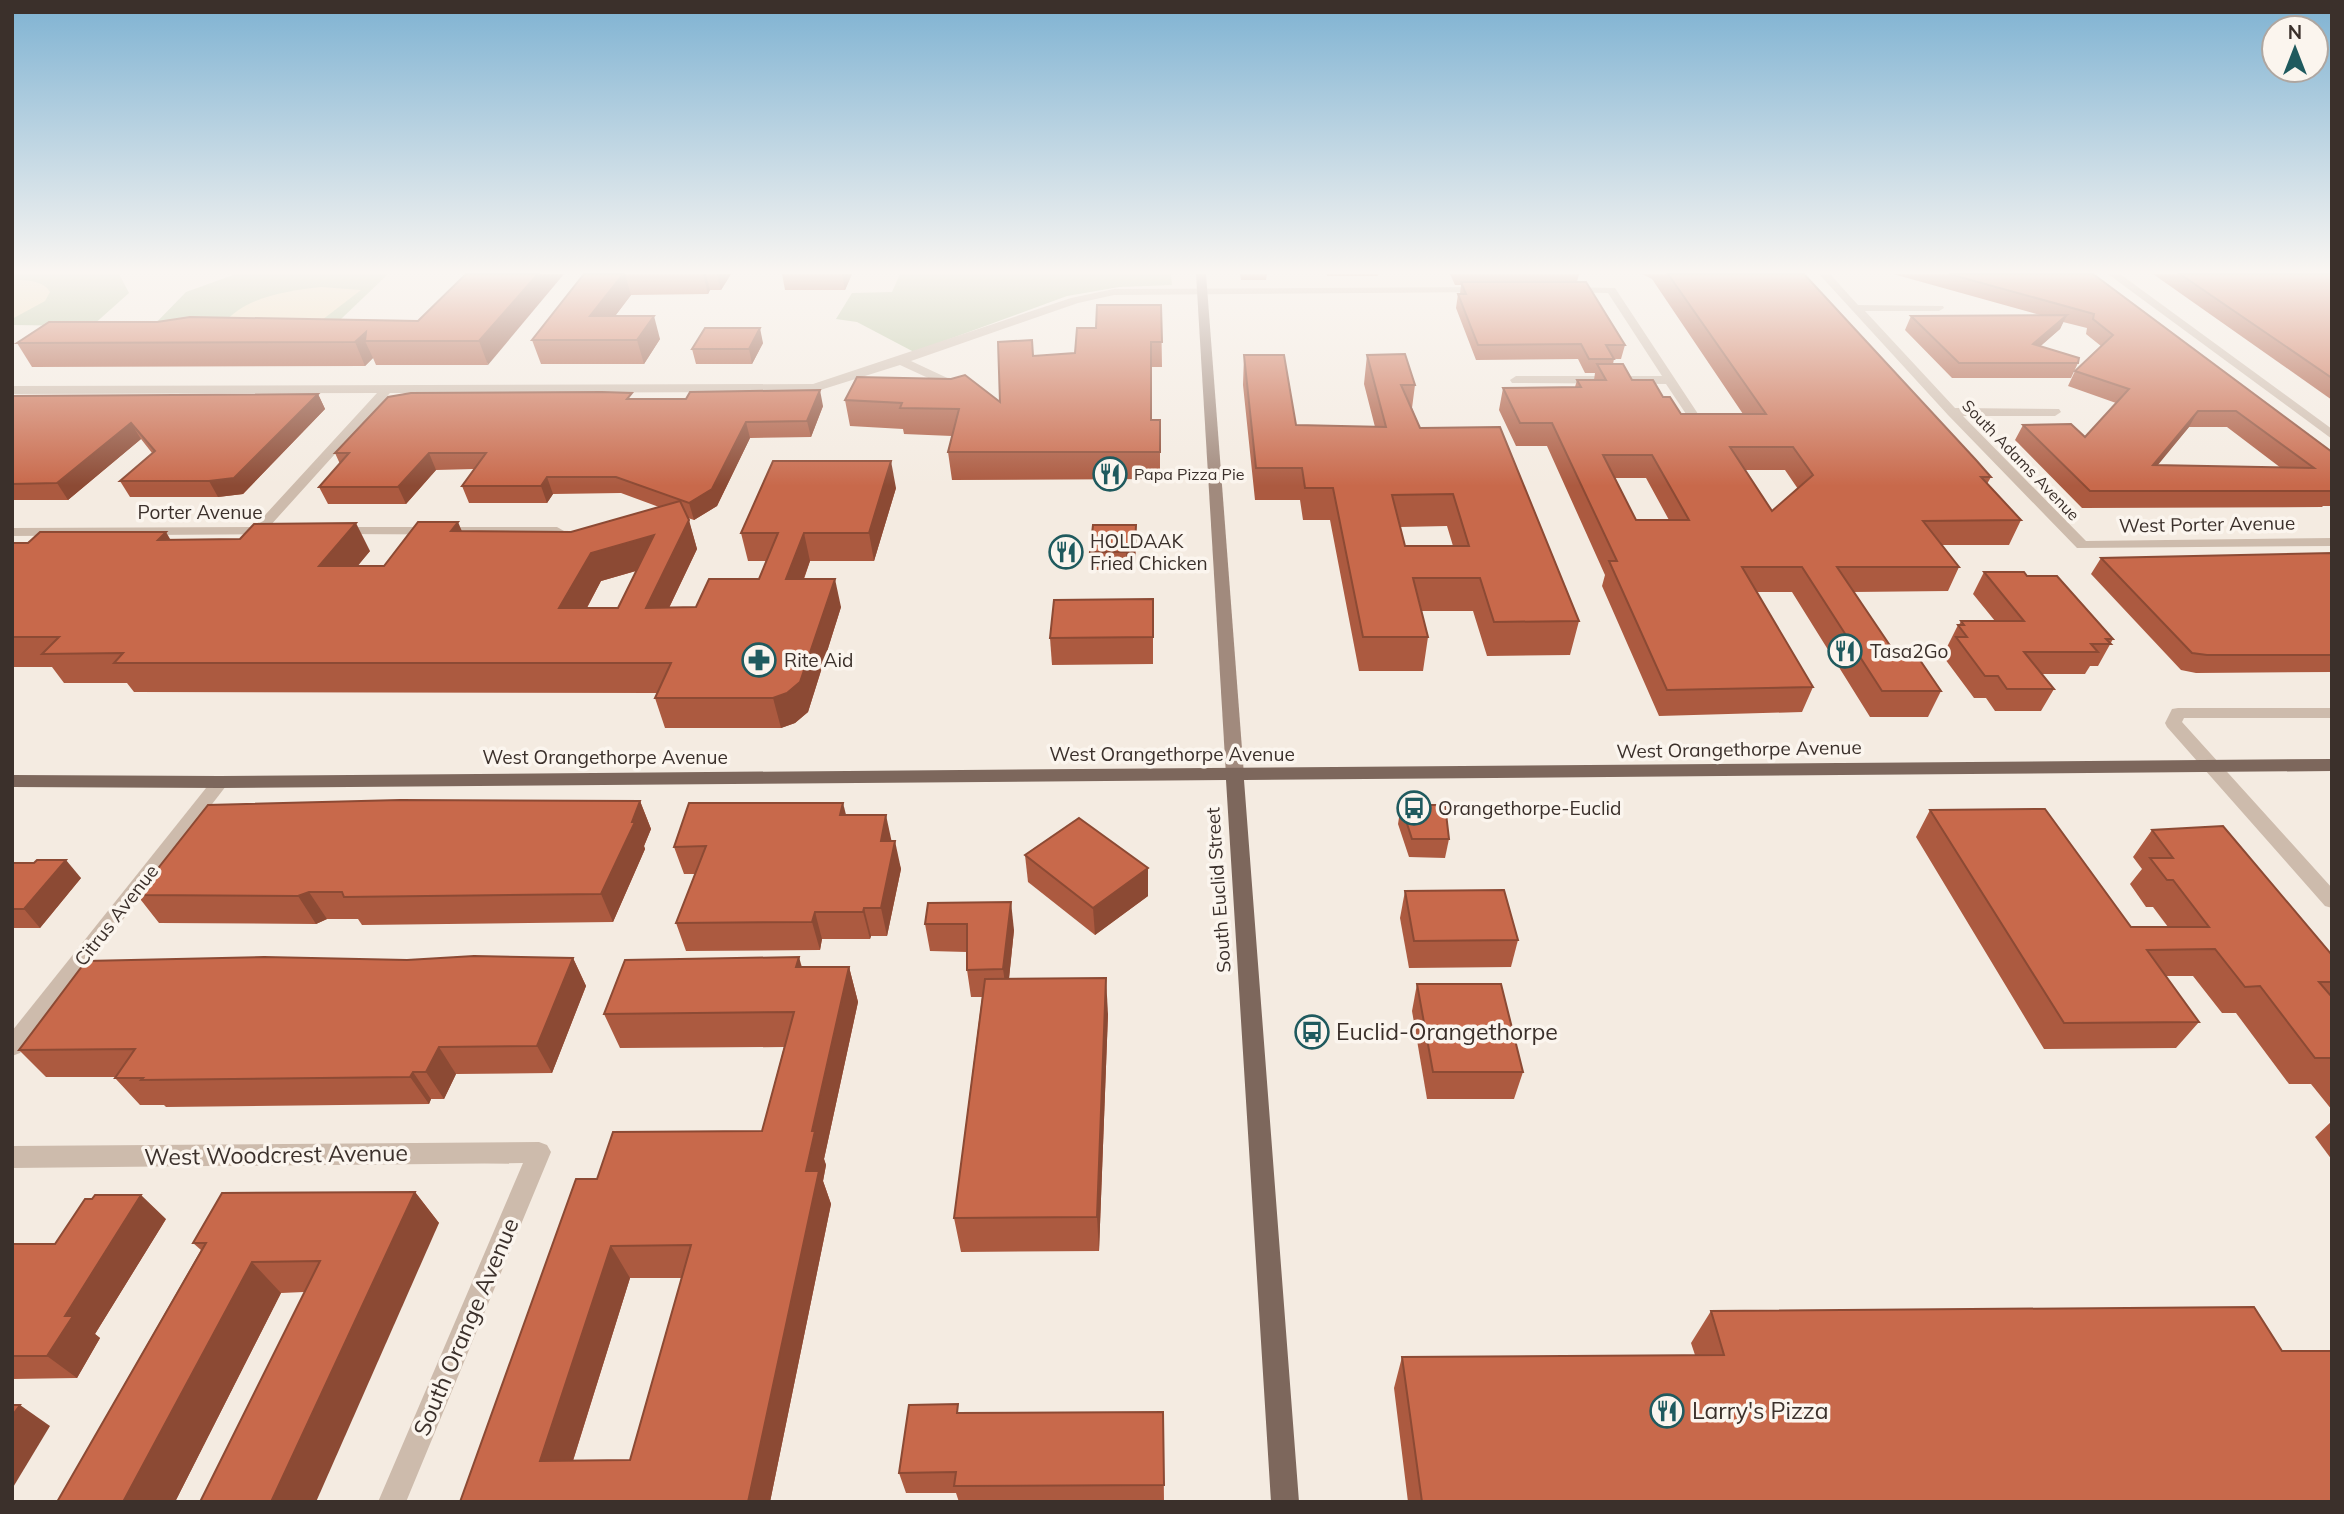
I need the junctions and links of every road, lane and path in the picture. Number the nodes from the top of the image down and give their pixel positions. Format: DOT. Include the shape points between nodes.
graph roads {
  1 [pos="948,345"];
  2 [pos="1206,345"];
  3 [pos="1646,345"];
  4 [pos="1890,345"];
  5 [pos="2209,345"];
  6 [pos="901,361"];
  7 [pos="1516,380"];
  8 [pos="1668,380"];
  9 [pos="952,385"];
  10 [pos="12,390"];
  11 [pos="385,391"];
  12 [pos="1952,412"];
  13 [pos="2055,412"];
  14 [pos="1702,429"];
  15 [pos="2332,435"];
  16 [pos="258,531"];
  17 [pos="285,531"];
  18 [pos="326,531"];
  19 [pos="556,531"];
  20 [pos="12,532"];
  21 [pos="2332,542"];
  22 [pos="2082,545"];
  23 [pos="2332,713"];
  24 [pos="2210,765"];
  25 [pos="2332,765"];
  26 [pos="1235,775"];
  27 [pos="12,781"];
  28 [pos="220,782"];
  29 [pos="2332,901"];
  30 [pos="12,1047"];
  31 [pos="539,1152"];
  32 [pos="12,1157"];
  33 [pos="392,1502"];
  34 [pos="1285,1502"];
  1 -- 6 [label="street"];
  2 -- 26 [label="main road, South Euclid Street"];
  3 -- 8 [label="street"];
  4 -- 12 [label="street, South Adams Avenue"];
  5 -- 15 [label="street"];
  6 -- 9 [label="street"];
  6 -- 11 [label="street" via="814,388"];
  7 -- 8 [label="street"];
  8 -- 14 [label="street"];
  10 -- 11 [label="street"];
  11 -- 16 [label="street"];
  12 -- 13 [label="street"];
  12 -- 22 [label="street, South Adams Avenue"];
  16 -- 17 [label="street, Porter Avenue"];
  16 -- 20 [label="street, Porter Avenue"];
  18 -- 19 [label="street"];
  21 -- 22 [label="street, West Porter Avenue"];
  23 -- 24 [label="street" via="2178,713 2172,723"];
  24 -- 25 [label="main road, West Orangethorpe Avenue"];
  24 -- 26 [label="main road, West Orangethorpe Avenue"];
  24 -- 29 [label="street"];
  26 -- 28 [label="main road, West Orangethorpe Avenue"];
  26 -- 34 [label="main road, South Euclid Street"];
  27 -- 28 [label="main road, West Orangethorpe Avenue"];
  28 -- 30 [label="street, Citrus Avenue"];
  31 -- 32 [label="street, West Woodcrest Avenue"];
  31 -- 33 [label="street, South Orange Avenue"];
}
